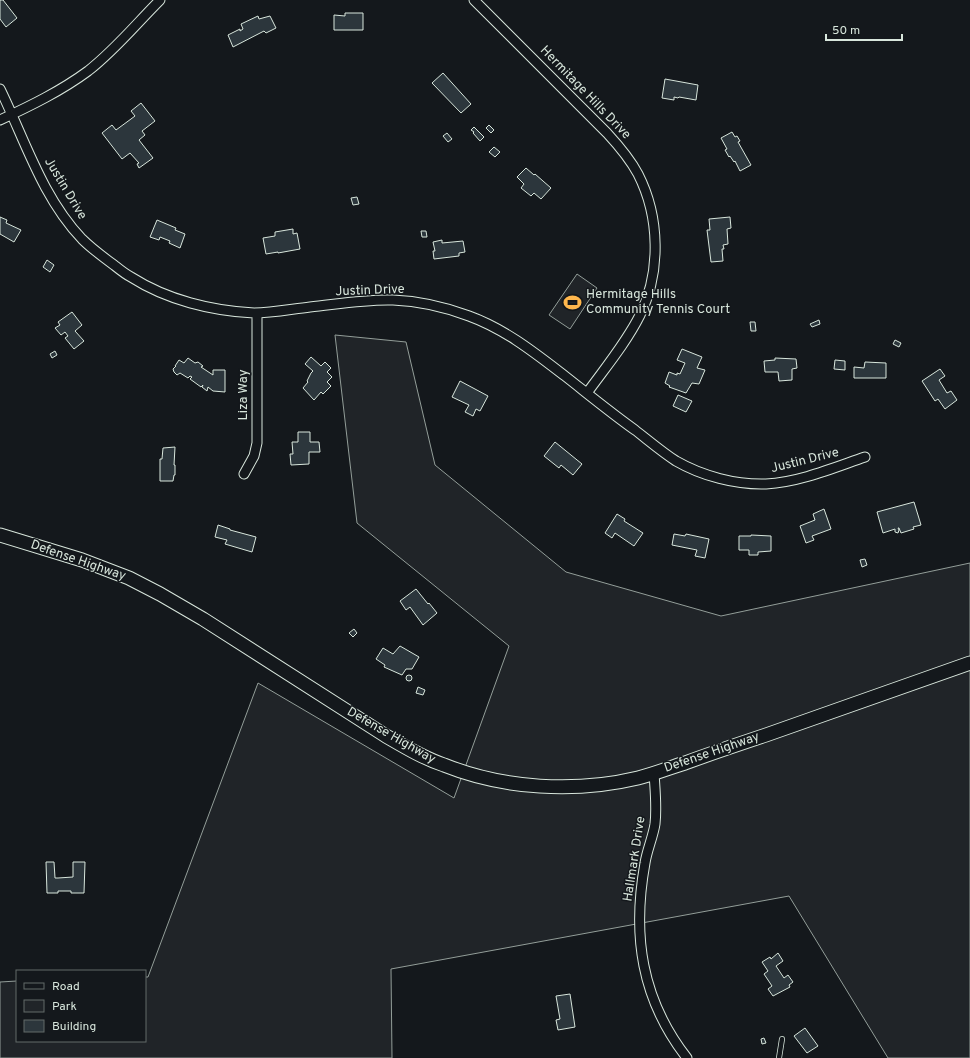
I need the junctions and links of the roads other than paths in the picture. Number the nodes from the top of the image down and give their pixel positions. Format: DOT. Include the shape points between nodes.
graph roads {
  1 [pos="160,0"];
  2 [pos="474,0"];
  3 [pos="0,89"];
  4 [pos="12,115"];
  5 [pos="0,120"];
  6 [pos="256,313"];
  7 [pos="587,393"];
  8 [pos="865,457"];
  9 [pos="244,474"];
  10 [pos="0,535"];
  11 [pos="970,663"];
  12 [pos="654,773"];
  13 [pos="782,1039"];
  14 [pos="687,1058"];
  15 [pos="780,1058"];
  1 -- 4 [label="street" via="121,42 88,71 61,89"];
  2 -- 7 [label="street, Hermitage Hills Drive" via="608,132 638,175 650,205 654,225 655,256 647,299 630,333"];
  3 -- 4 [label="street, Justin Drive"];
  4 -- 5 [label="street"];
  4 -- 6 [label="street, Justin Drive" via="56,204 77,233 94,250 130,277 158,292 212,308"];
  6 -- 7 [label="street, Justin Drive" via="386,300 447,309 471,316 513,337"];
  6 -- 9 [label="street, Liza Way" via="257,443 254,456"];
  7 -- 8 [label="street, Justin Drive" via="678,462 723,480 765,484 785,482"];
  10 -- 12 [label="main road, Defense Highway" via="82,560 160,594 203,618 386,736 443,765 493,780 542,786 602,784"];
  11 -- 12 [label="main road, Defense Highway"];
  12 -- 14 [label="street, Hallmark Drive" via="655,826 645,862 640,898 641,952 647,979 660,1015 670,1035"];
  13 -- 15 [label="lane"];
}
